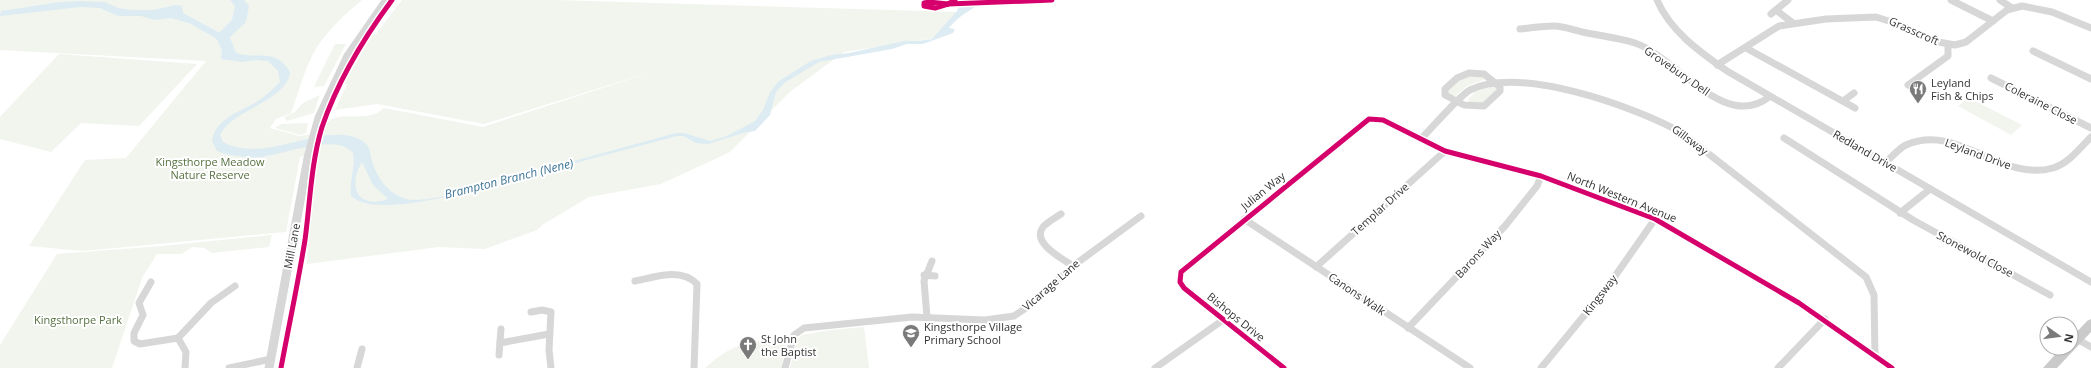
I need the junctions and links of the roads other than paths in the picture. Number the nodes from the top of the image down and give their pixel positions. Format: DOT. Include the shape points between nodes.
graph roads {
  1 [pos="387,0"];
  2 [pos="1657,0"];
  3 [pos="1788,0"];
  4 [pos="1951,0"];
  5 [pos="2000,0"];
  6 [pos="2033,0"];
  7 [pos="2036,6"];
  8 [pos="2012,8"];
  9 [pos="1993,21"];
  10 [pos="1792,23"];
  11 [pos="1534,27"];
  12 [pos="2091,28"];
  13 [pos="1520,29"];
  14 [pos="1540,35"];
  15 [pos="1948,45"];
  16 [pos="1746,48"];
  17 [pos="2033,51"];
  18 [pos="1717,64"];
  19 [pos="1991,78"];
  20 [pos="2091,80"];
  21 [pos="1497,83"];
  22 [pos="1908,85"];
  23 [pos="1854,93"];
  24 [pos="1769,97"];
  25 [pos="1457,101"];
  26 [pos="1843,101"];
  27 [pos="1855,108"];
  28 [pos="1363,122"];
  29 [pos="2091,128"];
  30 [pos="2091,137"];
  31 [pos="1784,138"];
  32 [pos="1421,139"];
  33 [pos="1444,151"];
  34 [pos="1885,163"];
  35 [pos="1541,176"];
  36 [pos="1930,189"];
  37 [pos="1900,213"];
  38 [pos="1061,214"];
  39 [pos="1141,216"];
  40 [pos="1244,219"];
  41 [pos="1655,219"];
  42 [pos="932,261"];
  43 [pos="1073,266"];
  44 [pos="1316,267"];
  45 [pos="924,275"];
  46 [pos="935,276"];
  47 [pos="1179,278"];
  48 [pos="635,281"];
  49 [pos="151,282"];
  50 [pos="2091,282"];
  51 [pos="235,286"];
  52 [pos="2050,295"];
  53 [pos="531,312"];
  54 [pos="927,317"];
  55 [pos="1825,319"];
  56 [pos="1224,320"];
  57 [pos="2091,324"];
  58 [pos="1408,328"];
  59 [pos="501,329"];
  60 [pos="549,334"];
  61 [pos="2079,337"];
  62 [pos="178,338"];
  63 [pos="500,343"];
  64 [pos="2079,345"];
  65 [pos="2091,347"];
  66 [pos="362,349"];
  67 [pos="499,355"];
  68 [pos="1875,356"];
  69 [pos="2060,356"];
  70 [pos="270,363"];
  71 [pos="185,368"];
  72 [pos="229,368"];
  73 [pos="357,368"];
  74 [pos="551,368"];
  75 [pos="694,368"];
  76 [pos="785,368"];
  77 [pos="1155,368"];
  78 [pos="1284,368"];
  79 [pos="1470,368"];
  80 [pos="1541,368"];
  81 [pos="1778,368"];
  82 [pos="1892,368"];
  83 [pos="2049,368"];
  1 -- 70 [label="street, Mill Lane" via="343,64 316,129"];
  2 -- 18 [label="street, Redland Drive" via="1666,17 1680,32"];
  3 -- 10 [label="street" via="1773,12"];
  4 -- 9 [label="street"];
  5 -- 8 [label="street"];
  6 -- 7 [label="street"];
  7 -- 8 [label="street, Grasscroft" via="2022,5"];
  7 -- 12 [label="street, Grasscroft" via="2059,13"];
  8 -- 9 [label="street, Grasscroft"];
  9 -- 15 [label="street, Grasscroft" via="1966,42"];
  10 -- 15 [label="street, Grasscroft" via="1878,17 1892,21 1934,42"];
  10 -- 16 [label="street, Grasscroft" via="1779,26"];
  11 -- 13 [label="street, Grovebury Dell"];
  11 -- 14 [label="street"];
  11 -- 24 [label="street, Grovebury Dell" via="1560,26 1635,43 1649,50 1696,85 1730,104 1750,107 1760,104"];
  15 -- 22 [label="street" via="1948,56"];
  16 -- 18 [label="street, Grasscroft"];
  16 -- 26 [label="street"];
  17 -- 20 [label="street"];
  18 -- 24 [label="street, Redland Drive"];
  19 -- 29 [label="street, Coleraine Close"];
  21 -- 25 [label="street, Gillsway" via="1475,87"];
  21 -- 25 [label="street" via="1501,89 1484,106 1475,107"];
  21 -- 25 [label="street" via="1480,73 1461,76 1444,92 1447,97"];
  21 -- 68 [label="street, Gillsway" via="1514,83 1593,96 1662,120 1682,133 1866,277 1874,295"];
  23 -- 26 [label="street"];
  24 -- 34 [label="street, Redland Drive"];
  25 -- 32 [label="street, Gillsway"];
  26 -- 27 [label="street"];
  28 -- 32 [label="street, North Western Avenue" via="1372,119 1383,120"];
  28 -- 40 [label="street, Julian Way"];
  30 -- 34 [label="street, Leyland Drive" via="2060,165 2046,170 2013,167 1960,145 1933,140 1905,145"];
  31 -- 37 [label="street, Stonewold Close" via="1813,153"];
  32 -- 33 [label="street, North Western Avenue"];
  33 -- 35 [label="street, North Western Avenue"];
  33 -- 44 [label="street, Templar Drive"];
  34 -- 36 [label="street, Redland Drive"];
  35 -- 41 [label="street, North Western Avenue"];
  35 -- 58 [label="street, Barons Way" via="1537,186 1505,226"];
  36 -- 37 [label="street"];
  36 -- 50 [label="street, Redland Drive"];
  37 -- 52 [label="street, Stonewold Close"];
  38 -- 43 [label="street" via="1043,228 1040,239 1049,250"];
  39 -- 43 [label="street, Vicarage Lane"];
  40 -- 44 [label="street, Canons Walk"];
  40 -- 47 [label="street, Julian Way" via="1184,268"];
  41 -- 55 [label="street, North Western Avenue"];
  41 -- 80 [label="street, Kingsway" via="1606,289"];
  42 -- 45 [label="street"];
  43 -- 54 [label="street, Vicarage Lane" via="1032,304 1014,316 985,320"];
  44 -- 58 [label="street, Canons Walk"];
  45 -- 46 [label="street"];
  45 -- 54 [label="street" via="922,287"];
  47 -- 56 [label="street, Bishops Drive" via="1184,288"];
  48 -- 75 [label="street" via="672,275 688,276 698,284"];
  49 -- 62 [label="street" via="139,303 143,315 134,333 134,341 140,344"];
  51 -- 62 [label="street" via="211,303"];
  53 -- 60 [label="street" via="551,312"];
  54 -- 76 [label="street, Vicarage Lane" via="804,328 794,335"];
  55 -- 68 [label="street, North Western Avenue"];
  55 -- 81 [label="street"];
  56 -- 77 [label="street"];
  56 -- 78 [label="street, Bishops Drive"];
  57 -- 61 [label="main road"];
  58 -- 79 [label="street, Canons Walk"];
  59 -- 63 [label="street"];
  60 -- 63 [label="street"];
  60 -- 74 [label="street"];
  62 -- 71 [label="street" via="186,351"];
  63 -- 67 [label="street"];
  64 -- 65 [label="street"];
  66 -- 73 [label="street"];
  68 -- 82 [label="street, North Western Avenue"];
  69 -- 83 [label="main road"];
  70 -- 72 [label="street"];
}
